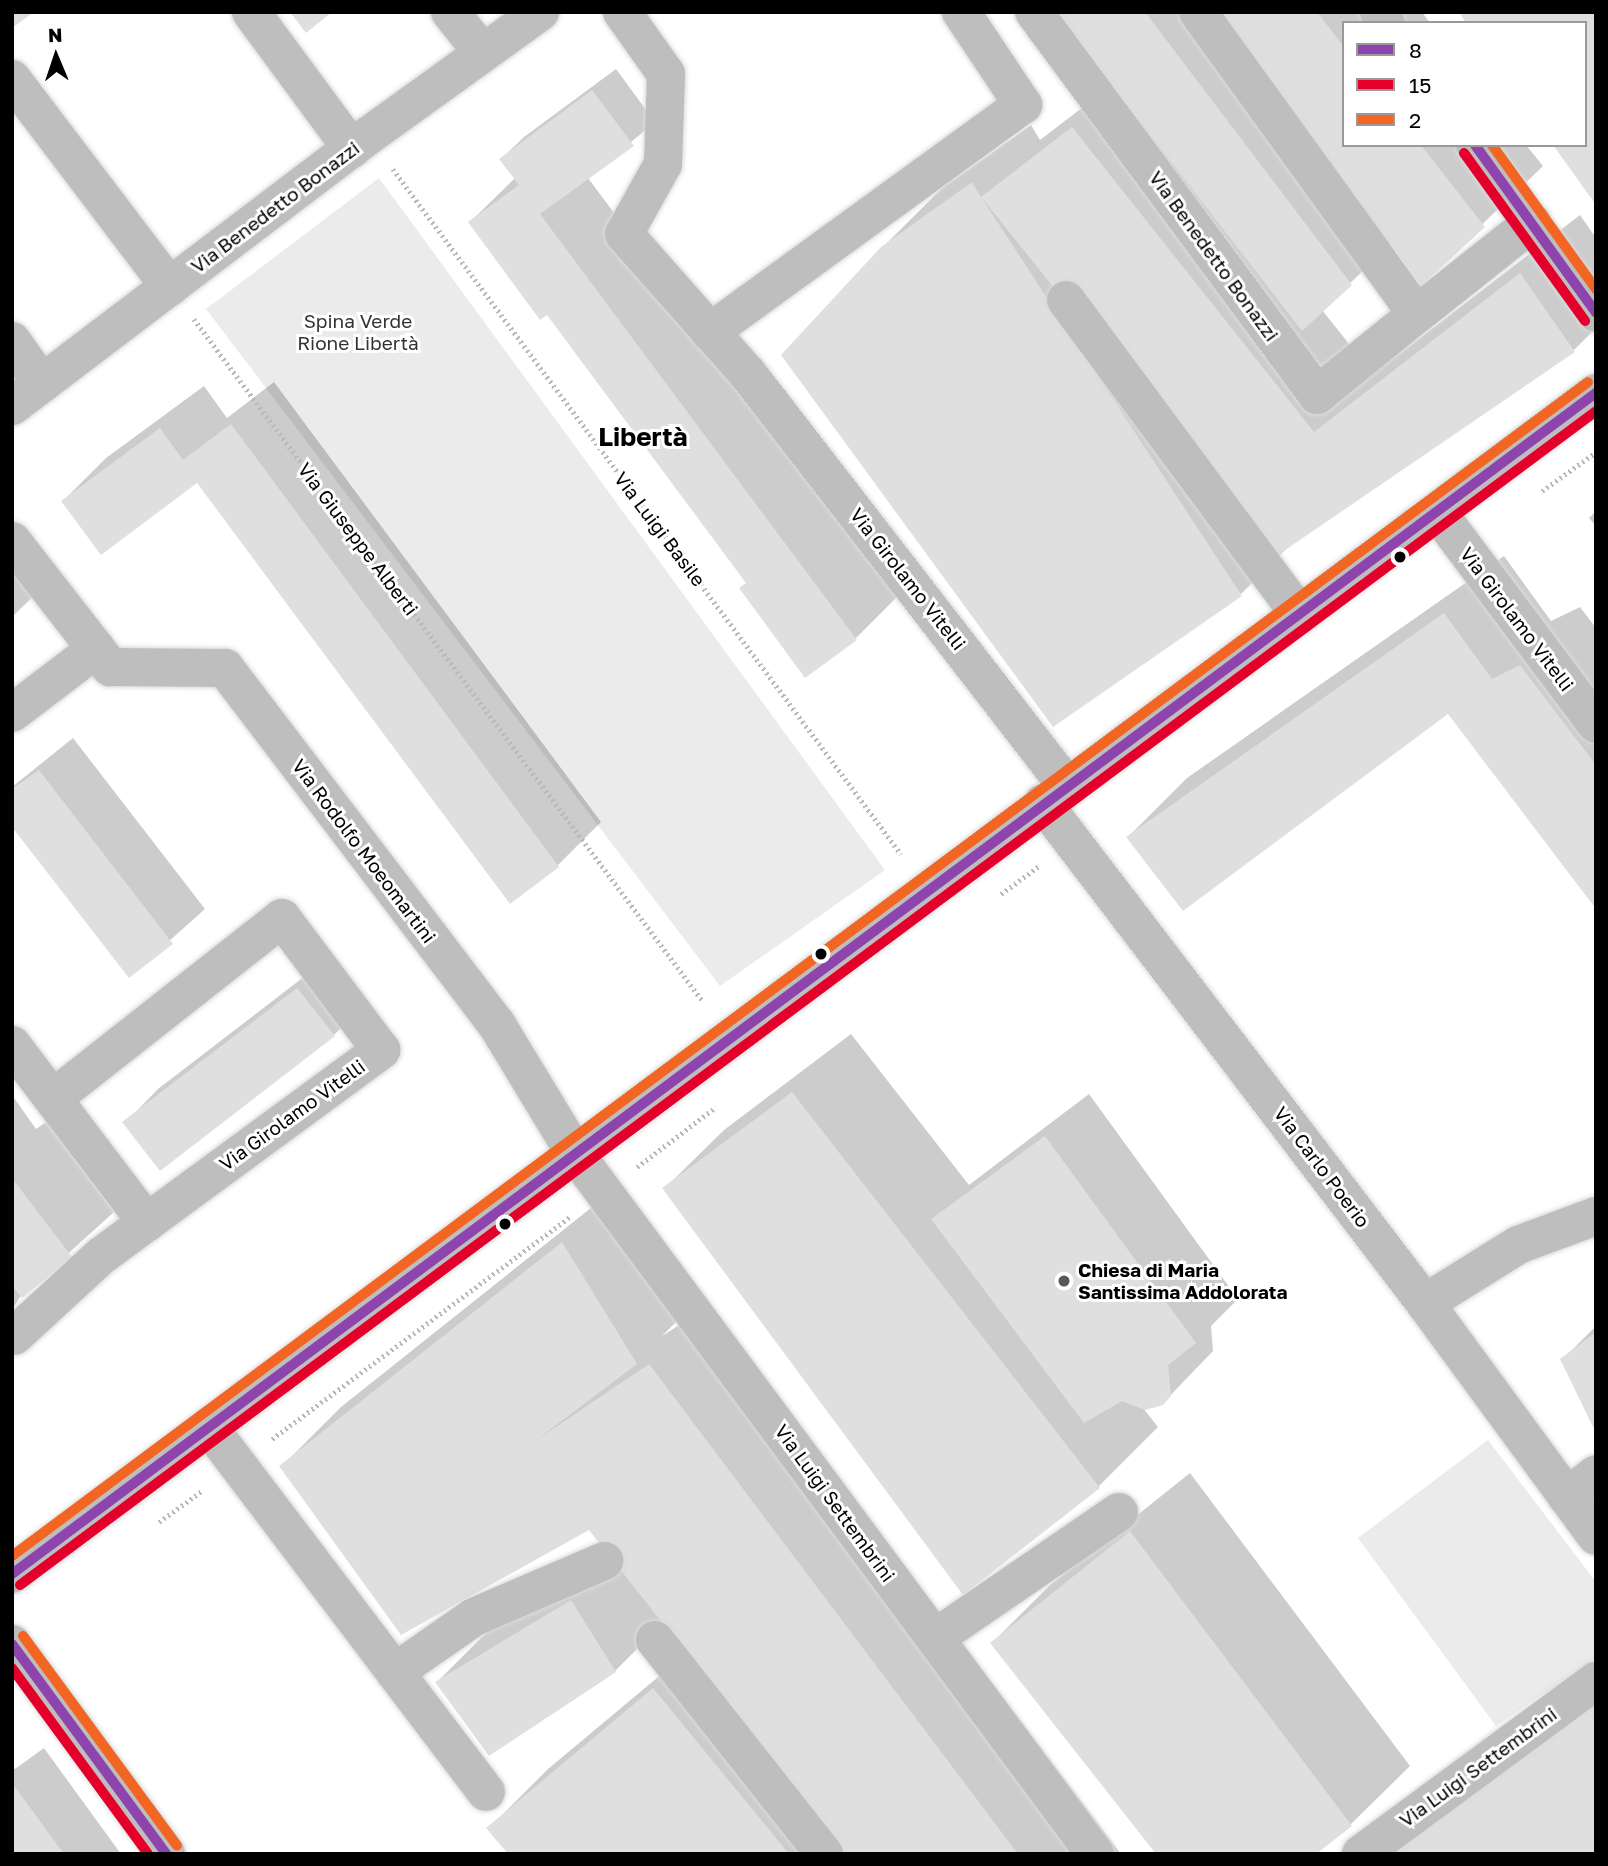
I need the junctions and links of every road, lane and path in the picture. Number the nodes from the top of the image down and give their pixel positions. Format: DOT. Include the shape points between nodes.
graph roads {
  1 [pos="251,12"];
  2 [pos="450,12"];
  3 [pos="540,12"];
  4 [pos="622,12"];
  5 [pos="961,12"];
  6 [pos="1034,12"];
  7 [pos="1199,12"];
  8 [pos="482,52"];
  9 [pos="12,79"];
  10 [pos="360,142"];
  11 [pos="1476,147"];
  12 [pos="1532,223"];
  13 [pos="170,287"];
  14 [pos="1066,300"];
  15 [pos="1596,313"];
  16 [pos="1417,314"];
  17 [pos="710,332"];
  18 [pos="12,341"];
  19 [pos="42,384"];
  20 [pos="1596,393"];
  21 [pos="12,406"];
  22 [pos="1439,514"];
  23 [pos="12,541"];
  24 [pos="1300,615"];
  25 [pos="96,649"];
  26 [pos="12,713"];
  27 [pos="1596,724"];
  28 [pos="1055,794"];
  29 [pos="901,854"];
  30 [pos="702,1000"];
  31 [pos="12,1045"];
  32 [pos="53,1098"];
  33 [pos="574,1152"];
  34 [pos="1596,1216"];
  35 [pos="147,1223"];
  36 [pos="1425,1303"];
  37 [pos="13,1336"];
  38 [pos="209,1427"];
  39 [pos="1581,1485"];
  40 [pos="1119,1512"];
  41 [pos="1596,1536"];
  42 [pos="604,1561"];
  43 [pos="12,1574"];
  44 [pos="935,1638"];
  45 [pos="655,1640"];
  46 [pos="12,1644"];
  47 [pos="395,1672"];
  48 [pos="1596,1681"];
  49 [pos="486,1792"];
  50 [pos="166,1854"];
  51 [pos="824,1854"];
  52 [pos="1095,1854"];
  53 [pos="1361,1854"];
  1 -- 10 [label="street"];
  2 -- 8 [label="street"];
  3 -- 8 [label="street, Via Benedetto Bonazzi"];
  4 -- 17 [label="street" via="666,74 663,164 624,234"];
  5 -- 17 [label="street" via="1023,105"];
  6 -- 16 [label="street, Via Benedetto Bonazzi" via="1317,395"];
  7 -- 16 [label="street"];
  8 -- 10 [label="street, Via Benedetto Bonazzi"];
  9 -- 13 [label="street"];
  10 -- 13 [label="street, Via Benedetto Bonazzi"];
  10 -- 29 [label="path, Via Luigi Basile"];
  11 -- 12 [label="street"];
  12 -- 15 [label="street"];
  12 -- 16 [label="street, Via Benedetto Bonazzi"];
  13 -- 19 [label="street, Via Benedetto Bonazzi"];
  13 -- 30 [label="path, Via Giuseppe Alberti"];
  14 -- 24 [label="street"];
  17 -- 28 [label="street, Via Girolamo Vitelli" via="748,374"];
  18 -- 19 [label="street"];
  19 -- 21 [label="street, Via Benedetto Bonazzi"];
  20 -- 22 [label="street"];
  22 -- 24 [label="street"];
  22 -- 27 [label="street, Via Girolamo Vitelli"];
  23 -- 25 [label="street, Via Rodolfo Moeomartini"];
  24 -- 28 [label="street"];
  25 -- 26 [label="street"];
  25 -- 33 [label="street, Via Rodolfo Moeomartini" via="110,667 225,668 497,1026"];
  28 -- 33 [label="street"];
  28 -- 36 [label="street, Via Carlo Poerio"];
  31 -- 32 [label="street"];
  32 -- 35 [label="street"];
  32 -- 35 [label="street, Via Girolamo Vitelli" via="282,918 381,1050"];
  33 -- 38 [label="street"];
  33 -- 44 [label="street, Via Luigi Settembrini"];
  34 -- 36 [label="street" via="1518,1245"];
  35 -- 37 [label="street, Via Girolamo Vitelli" via="101,1256"];
  36 -- 39 [label="street, Via Carlo Poerio"];
  38 -- 43 [label="street"];
  38 -- 47 [label="street"];
  39 -- 41 [label="street, Via Carlo Poerio"];
  40 -- 44 [label="street"];
  42 -- 47 [label="street" via="474,1618"];
  44 -- 52 [label="street, Via Luigi Settembrini"];
  45 -- 51 [label="street"];
  46 -- 50 [label="street"];
  47 -- 49 [label="street"];
  48 -- 53 [label="street, Via Luigi Settembrini"];
}
